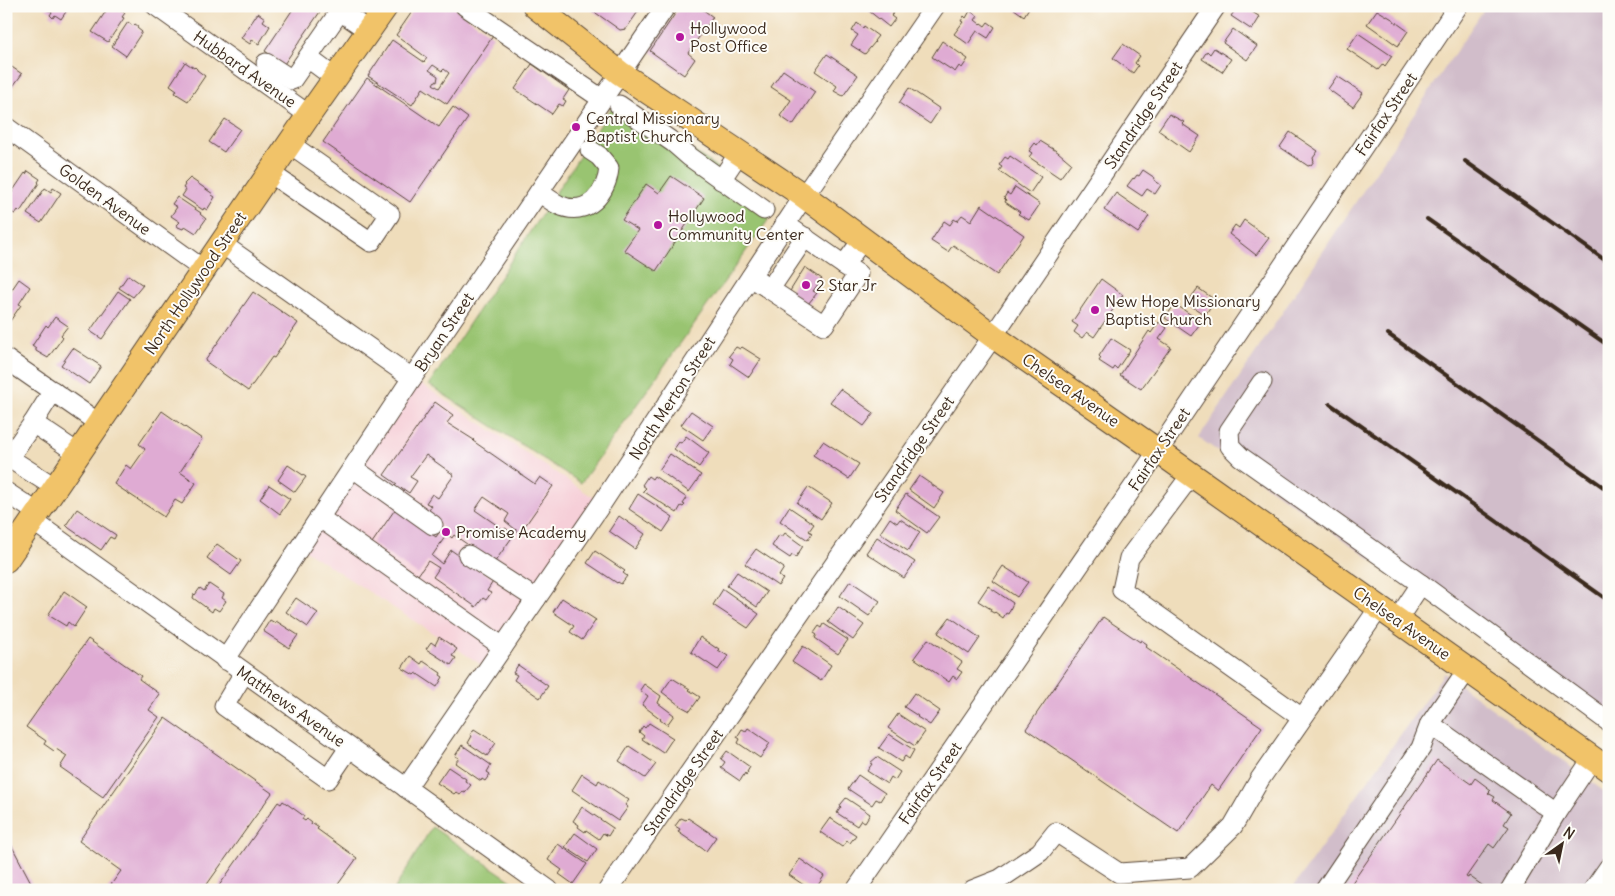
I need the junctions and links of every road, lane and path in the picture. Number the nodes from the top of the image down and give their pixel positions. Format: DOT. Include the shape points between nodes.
graph roads {
  1 [pos="156,6"];
  2 [pos="386,6"];
  3 [pos="465,6"];
  4 [pos="535,6"];
  5 [pos="666,6"];
  6 [pos="935,6"];
  7 [pos="1216,6"];
  8 [pos="1458,6"];
  9 [pos="369,31"];
  10 [pos="308,58"];
  11 [pos="266,63"];
  12 [pos="620,73"];
  13 [pos="335,78"];
  14 [pos="610,102"];
  15 [pos="309,115"];
  16 [pos="690,120"];
  17 [pos="6,127"];
  18 [pos="674,143"];
  19 [pos="290,144"];
  20 [pos="590,150"];
  21 [pos="740,153"];
  22 [pos="270,173"];
  23 [pos="721,180"];
  24 [pos="539,192"];
  25 [pos="804,196"];
  26 [pos="764,210"];
  27 [pos="786,224"];
  28 [pos="805,238"];
  29 [pos="863,239"];
  30 [pos="222,244"];
  31 [pos="844,265"];
  32 [pos="204,270"];
  33 [pos="751,277"];
  34 [pos="770,289"];
  35 [pos="993,336"];
  36 [pos="6,359"];
  37 [pos="412,378"];
  38 [pos="1262,382"];
  39 [pos="53,391"];
  40 [pos="33,423"];
  41 [pos="100,424"];
  42 [pos="1158,451"];
  43 [pos="79,454"];
  44 [pos="8,460"];
  45 [pos="353,468"];
  46 [pos="1192,474"];
  47 [pos="56,488"];
  48 [pos="6,492"];
  49 [pos="36,517"];
  50 [pos="320,518"];
  51 [pos="433,525"];
  52 [pos="468,555"];
  53 [pos="6,560"];
  54 [pos="1421,584"];
  55 [pos="536,599"];
  56 [pos="1388,614"];
  57 [pos="503,647"];
  58 [pos="225,660"];
  59 [pos="1468,670"];
  60 [pos="244,673"];
  61 [pos="1302,718"];
  62 [pos="1609,722"];
  63 [pos="1430,724"];
  64 [pos="349,748"];
  65 [pos="1601,765"];
  66 [pos="406,788"];
  67 [pos="1556,813"];
  68 [pos="1609,867"];
  69 [pos="549,890"];
  70 [pos="608,890"];
  71 [pos="856,890"];
  72 [pos="972,890"];
  73 [pos="1325,890"];
  74 [pos="1510,890"];
  75 [pos="1593,890"];
  1 -- 15 [label="street, Hubbard Avenue"];
  2 -- 9 [label="main road, North Hollywood Street"];
  3 -- 14 [label="street"];
  4 -- 12 [label="main road, Chelsea Avenue"];
  5 -- 12 [label="street, Bryan Street"];
  6 -- 25 [label="street, North Merton Street"];
  7 -- 35 [label="street, Standridge Street"];
  8 -- 42 [label="street, Fairfax Street"];
  9 -- 10 [label="street" via="340,11"];
  9 -- 13 [label="main road, North Hollywood Street"];
  10 -- 11 [label="street" via="292,80"];
  10 -- 13 [label="street"];
  12 -- 14 [label="street, Bryan Street"];
  12 -- 16 [label="main road, Chelsea Avenue"];
  13 -- 15 [label="main road, North Hollywood Street"];
  14 -- 18 [label="street"];
  14 -- 24 [label="street, Bryan Street"];
  15 -- 19 [label="main road, North Hollywood Street"];
  16 -- 18 [label="street"];
  16 -- 21 [label="main road, Chelsea Avenue"];
  17 -- 32 [label="street, Golden Avenue"];
  18 -- 23 [label="street"];
  19 -- 22 [label="main road, North Hollywood Street"];
  19 -- 22 [label="street" via="390,214 371,242"];
  20 -- 24 [label="street" via="609,168 608,179 598,198 586,207 569,208"];
  21 -- 23 [label="street"];
  21 -- 25 [label="main road, Chelsea Avenue"];
  22 -- 30 [label="main road, North Hollywood Street"];
  23 -- 26 [label="street"];
  24 -- 37 [label="street, Bryan Street"];
  25 -- 27 [label="street, North Merton Street"];
  25 -- 29 [label="main road, Chelsea Avenue"];
  27 -- 28 [label="street"];
  27 -- 33 [label="street, North Merton Street"];
  28 -- 31 [label="street"];
  28 -- 34 [label="street"];
  29 -- 31 [label="street"];
  29 -- 35 [label="main road, Chelsea Avenue"];
  30 -- 32 [label="main road, North Hollywood Street"];
  30 -- 37 [label="street"];
  31 -- 34 [label="street" via="858,274 824,324"];
  32 -- 41 [label="main road, North Hollywood Street"];
  33 -- 34 [label="street"];
  33 -- 55 [label="street, North Merton Street"];
  35 -- 42 [label="main road, Chelsea Avenue"];
  35 -- 70 [label="street, Standridge Street"];
  36 -- 39 [label="street"];
  37 -- 45 [label="street, Bryan Street"];
  38 -- 54 [label="street" via="1229,431 1230,446"];
  39 -- 40 [label="street"];
  39 -- 41 [label="street"];
  40 -- 43 [label="street"];
  40 -- 44 [label="street"];
  41 -- 43 [label="main road, North Hollywood Street"];
  42 -- 46 [label="main road, Chelsea Avenue"];
  42 -- 71 [label="street, Fairfax Street"];
  43 -- 47 [label="main road, North Hollywood Street"];
  44 -- 47 [label="street"];
  45 -- 50 [label="street, Bryan Street"];
  45 -- 51 [label="street"];
  46 -- 56 [label="main road, Chelsea Avenue"];
  46 -- 61 [label="street" via="1129,558 1122,590"];
  47 -- 49 [label="main road, North Hollywood Street"];
  48 -- 49 [label="street, Matthews Avenue"];
  49 -- 53 [label="main road, North Hollywood Street"];
  49 -- 58 [label="street, Matthews Avenue"];
  50 -- 57 [label="street"];
  50 -- 58 [label="street, Bryan Street"];
  52 -- 55 [label="street"];
  54 -- 56 [label="street"];
  54 -- 62 [label="street"];
  55 -- 57 [label="street, North Merton Street"];
  56 -- 59 [label="main road, Chelsea Avenue"];
  56 -- 61 [label="street"];
  57 -- 66 [label="street, North Merton Street"];
  58 -- 60 [label="street, Matthews Avenue"];
  59 -- 63 [label="street"];
  59 -- 65 [label="main road, Chelsea Avenue"];
  60 -- 64 [label="street, Matthews Avenue"];
  60 -- 64 [label="street" via="224,706 328,779"];
  61 -- 72 [label="street" via="1232,826 1190,868 1119,873 1056,832 1040,852 1000,879"];
  63 -- 67 [label="street"];
  63 -- 73 [label="street" via="1421,748"];
  64 -- 66 [label="street, Matthews Avenue"];
  65 -- 67 [label="street"];
  66 -- 69 [label="street, Matthews Avenue"];
  67 -- 74 [label="street"];
  68 -- 75 [label="street"];
}
